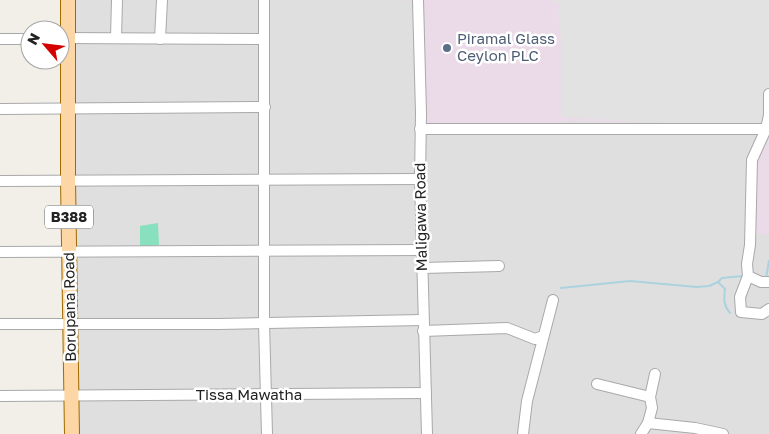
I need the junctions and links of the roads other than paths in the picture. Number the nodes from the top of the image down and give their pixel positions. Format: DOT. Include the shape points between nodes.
graph roads {
  1 [pos="68,0"];
  2 [pos="117,0"];
  3 [pos="162,0"];
  4 [pos="264,0"];
  5 [pos="418,0"];
  6 [pos="66,20"];
  7 [pos="70,38"];
  8 [pos="116,38"];
  9 [pos="0,39"];
  10 [pos="20,39"];
  11 [pos="160,39"];
  12 [pos="263,40"];
  13 [pos="66,70"];
  14 [pos="769,94"];
  15 [pos="68,108"];
  16 [pos="265,108"];
  17 [pos="0,109"];
  18 [pos="420,129"];
  19 [pos="766,129"];
  20 [pos="420,179"];
  21 [pos="68,180"];
  22 [pos="264,180"];
  23 [pos="0,181"];
  24 [pos="422,250"];
  25 [pos="69,251"];
  26 [pos="265,251"];
  27 [pos="0,252"];
  28 [pos="499,266"];
  29 [pos="423,268"];
  30 [pos="748,276"];
  31 [pos="769,282"];
  32 [pos="553,300"];
  33 [pos="769,309"];
  34 [pos="264,323"];
  35 [pos="0,324"];
  36 [pos="70,324"];
  37 [pos="423,325"];
  38 [pos="543,336"];
  39 [pos="655,374"];
  40 [pos="597,384"];
  41 [pos="426,393"];
  42 [pos="72,395"];
  43 [pos="265,395"];
  44 [pos="0,396"];
  45 [pos="650,397"];
  46 [pos="648,423"];
  47 [pos="72,434"];
  48 [pos="266,434"];
  49 [pos="427,434"];
  50 [pos="523,434"];
  51 [pos="641,434"];
  52 [pos="723,434"];
  1 -- 6 [label="main road, Borupana Road / B388"];
  2 -- 8 [label="street"];
  3 -- 11 [label="street"];
  4 -- 12 [label="street"];
  5 -- 18 [label="street, Maligawa Road"];
  7 -- 8 [label="street"];
  8 -- 11 [label="street"];
  9 -- 10 [label="street"];
  11 -- 12 [label="street"];
  12 -- 16 [label="street"];
  13 -- 15 [label="main road, Borupana Road / B388"];
  14 -- 19 [label="street"];
  15 -- 16 [label="street"];
  15 -- 17 [label="street"];
  15 -- 21 [label="main road, Borupana Road / B388"];
  16 -- 22 [label="street"];
  18 -- 19 [label="street"];
  18 -- 20 [label="street, Maligawa Road"];
  19 -- 30 [label="street" via="752,160"];
  20 -- 22 [label="street"];
  20 -- 24 [label="street, Maligawa Road"];
  21 -- 22 [label="street"];
  21 -- 23 [label="street"];
  21 -- 25 [label="main road, Borupana Road / B388"];
  22 -- 26 [label="street"];
  24 -- 26 [label="street"];
  24 -- 29 [label="street, Maligawa Road"];
  25 -- 26 [label="street"];
  25 -- 27 [label="street"];
  25 -- 36 [label="main road, Borupana Road / B388"];
  26 -- 34 [label="street"];
  28 -- 29 [label="street"];
  29 -- 37 [label="street, Maligawa Road"];
  30 -- 31 [label="street"];
  30 -- 33 [label="street" via="740,297 741,312 762,314"];
  32 -- 38 [label="street"];
  34 -- 36 [label="street"];
  34 -- 37 [label="street"];
  34 -- 43 [label="street"];
  35 -- 36 [label="street"];
  36 -- 42 [label="main road, Borupana Road / B388"];
  37 -- 38 [label="street" via="506,328 535,338"];
  37 -- 41 [label="street, Maligawa Road"];
  38 -- 50 [label="street" via="527,401"];
  39 -- 45 [label="street"];
  40 -- 45 [label="street"];
  41 -- 43 [label="street, Tissa Mawatha"];
  41 -- 49 [label="street, Maligawa Road"];
  42 -- 43 [label="street, Tissa Mawatha"];
  42 -- 44 [label="street, Tissa Mawatha"];
  42 -- 47 [label="main road, Borupana Road / B388"];
  43 -- 48 [label="street"];
  45 -- 46 [label="street" via="652,408"];
  46 -- 51 [label="street"];
  46 -- 52 [label="street"];
}
